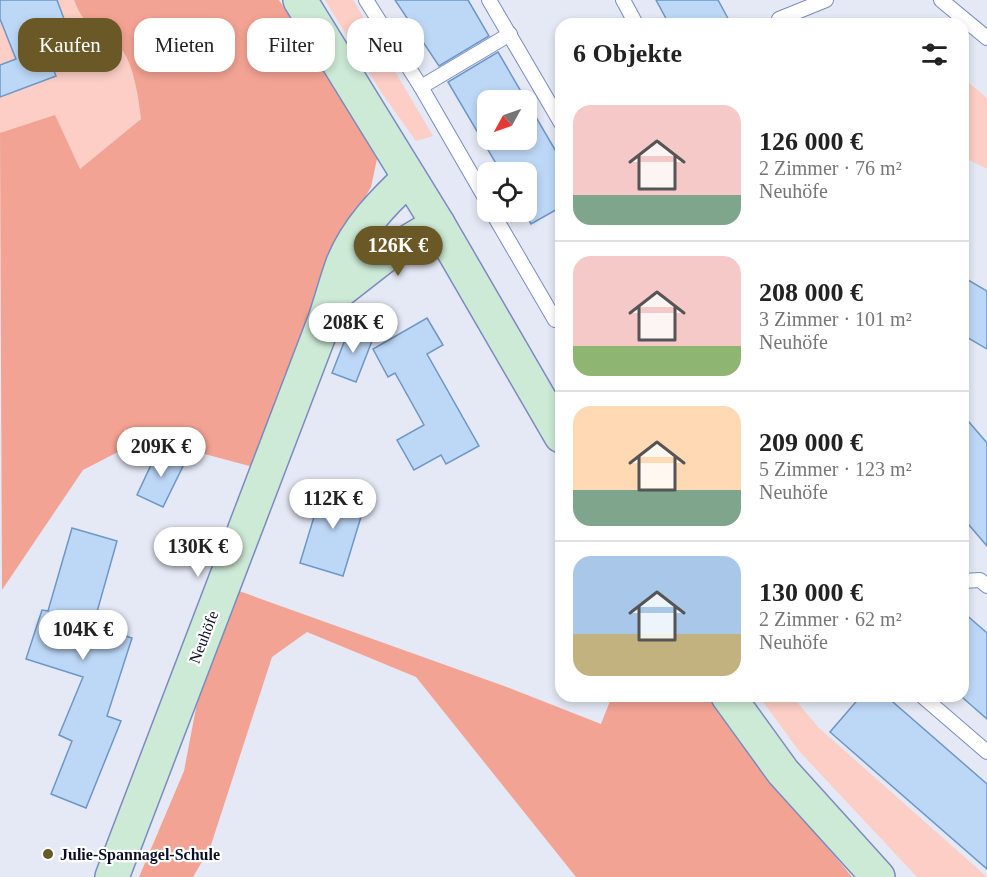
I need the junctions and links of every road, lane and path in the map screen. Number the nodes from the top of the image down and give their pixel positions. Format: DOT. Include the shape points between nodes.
graph roads {
  1 [pos="300,0"];
  2 [pos="366,0"];
  3 [pos="489,0"];
  4 [pos="623,0"];
  5 [pos="826,0"];
  6 [pos="941,0"];
  7 [pos="633,18"];
  8 [pos="781,18"];
  9 [pos="963,18"];
  10 [pos="969,23"];
  11 [pos="510,34"];
  12 [pos="987,38"];
  13 [pos="421,87"];
  14 [pos="555,113"];
  15 [pos="409,178"];
  16 [pos="477,184"];
  17 [pos="498,222"];
  18 [pos="438,224"];
  19 [pos="333,296"];
  20 [pos="555,320"];
  21 [pos="555,426"];
  22 [pos="969,581"];
  23 [pos="987,586"];
  24 [pos="732,702"];
  25 [pos="929,702"];
  26 [pos="987,752"];
  27 [pos="111,877"];
  28 [pos="878,877"];
  1 -- 15 [label="street"];
  2 -- 13 [label="lane"];
  3 -- 11 [label="lane"];
  4 -- 7 [label="lane"];
  5 -- 8 [label="lane"];
  6 -- 9 [label="lane"];
  10 -- 12 [label="lane"];
  11 -- 13 [label="lane"];
  11 -- 14 [label="lane"];
  13 -- 16 [label="lane"];
  15 -- 18 [label="street"];
  15 -- 19 [label="street, Neuhöfe" via="380,205 353,243"];
  17 -- 20 [label="lane"];
  18 -- 19 [label="street" via="382,257"];
  18 -- 21 [label="street"];
  19 -- 27 [label="street, Neuhöfe"];
  22 -- 23 [label="lane" via="980,580"];
  24 -- 28 [label="street" via="783,772"];
  25 -- 26 [label="lane"];
}
